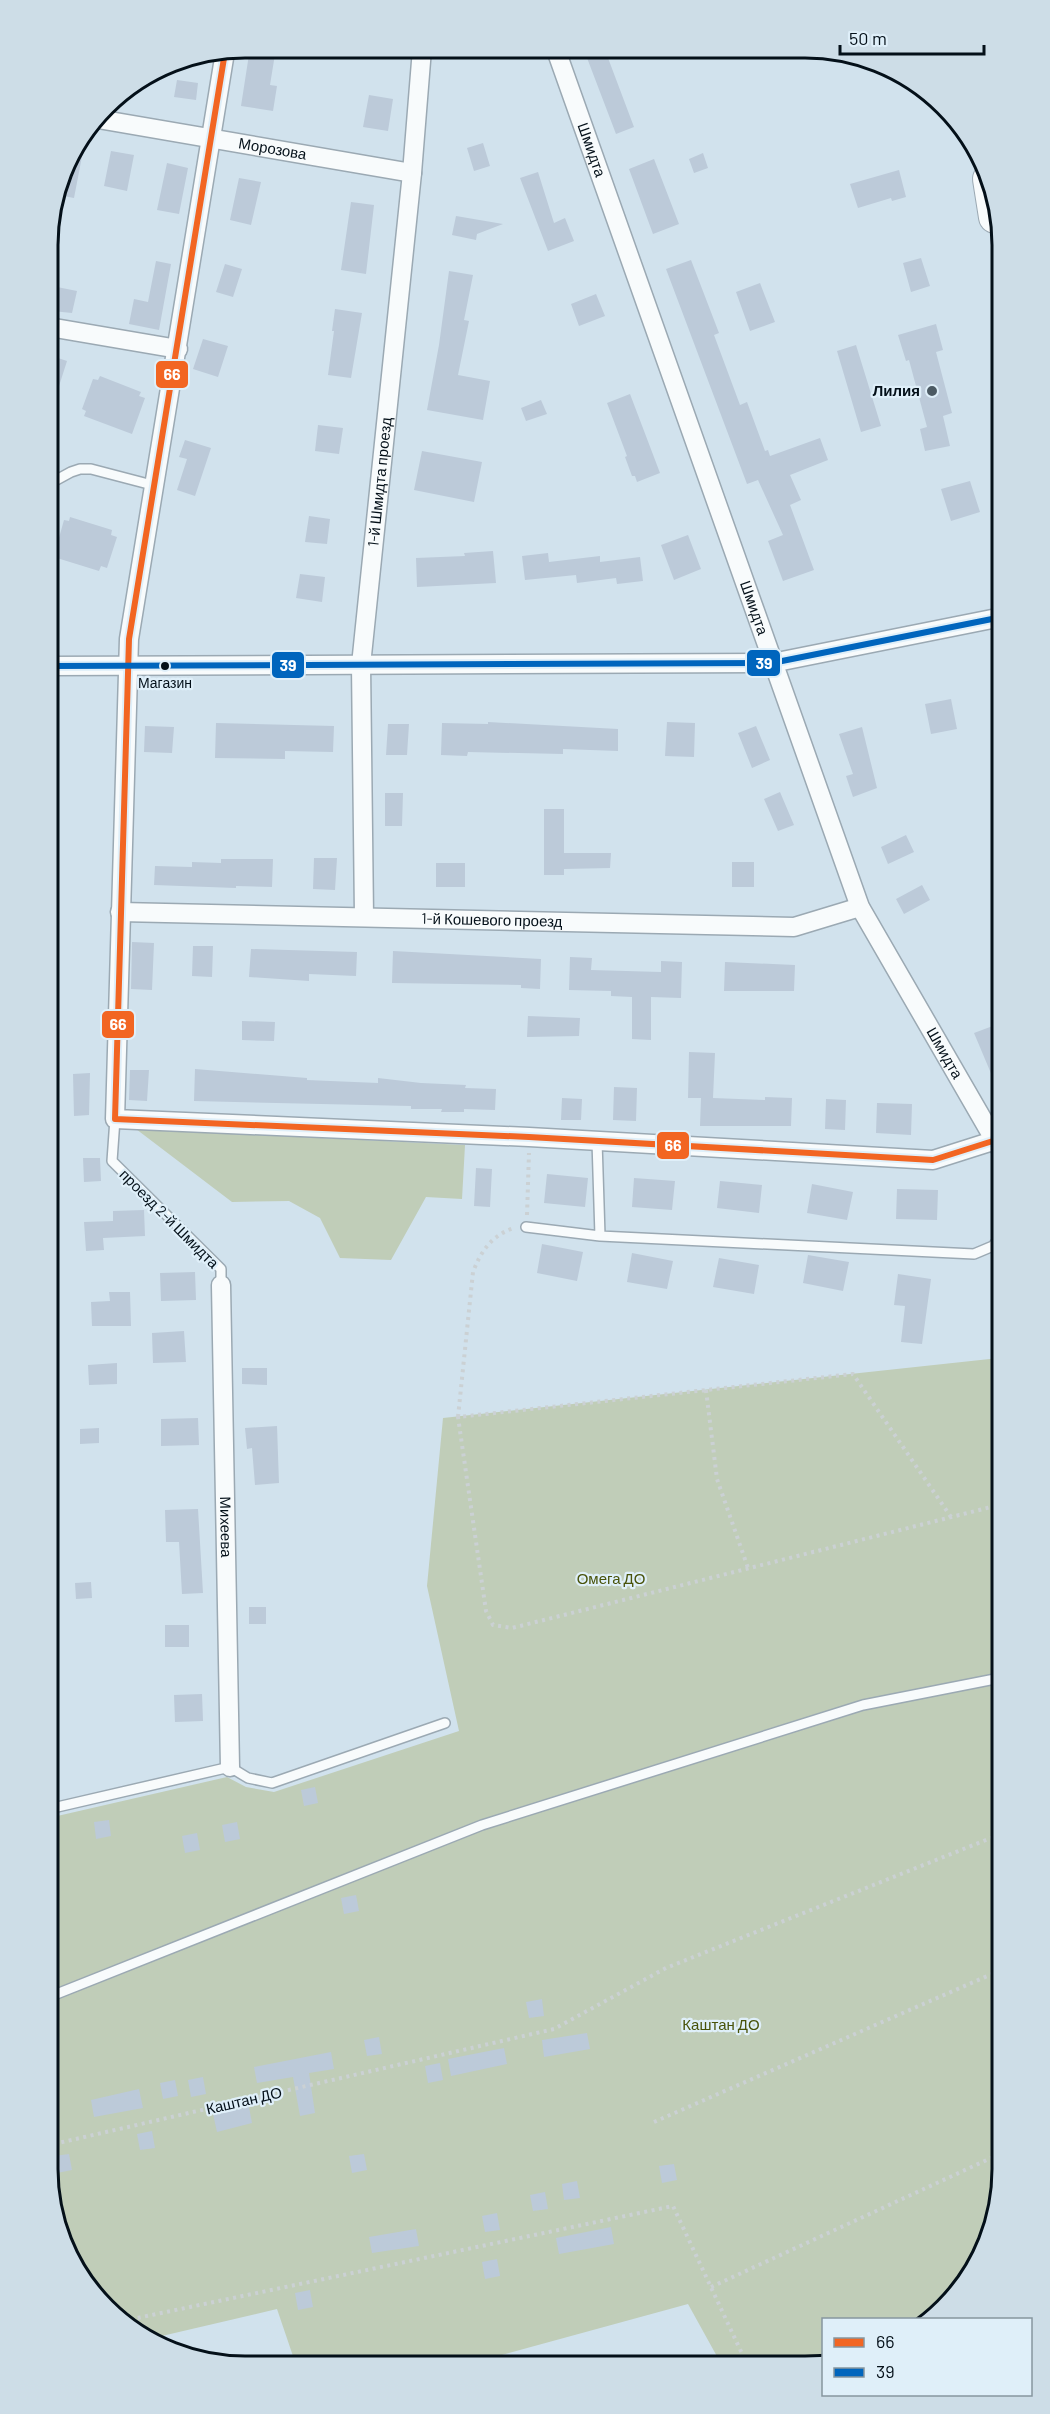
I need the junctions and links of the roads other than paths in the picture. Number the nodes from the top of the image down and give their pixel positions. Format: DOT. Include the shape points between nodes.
graph roads {
  1 [pos="559,58"];
  2 [pos="421,59"];
  3 [pos="224,60"];
  4 [pos="107,120"];
  5 [pos="211,138"];
  6 [pos="412,173"];
  7 [pos="59,329"];
  8 [pos="178,349"];
  9 [pos="59,479"];
  10 [pos="156,486"];
  11 [pos="992,619"];
  12 [pos="772,663"];
  13 [pos="361,665"];
  14 [pos="59,666"];
  15 [pos="127,666"];
  16 [pos="860,906"];
  17 [pos="120,912"];
  18 [pos="364,916"];
  19 [pos="115,1119"];
  20 [pos="992,1134"];
  21 [pos="597,1141"];
  22 [pos="992,1144"];
  23 [pos="526,1227"];
  24 [pos="600,1236"];
  25 [pos="991,1247"];
  26 [pos="221,1285"];
  27 [pos="991,1680"];
  28 [pos="445,1723"];
  29 [pos="230,1767"];
  30 [pos="58,1807"];
  31 [pos="58,1993"];
  1 -- 12 [label="street, Шмидта"];
  2 -- 6 [label="street, 1-й Шмидта проезд"];
  3 -- 5 [label="street"];
  4 -- 5 [label="street, Морозова"];
  5 -- 6 [label="street, Морозова"];
  5 -- 8 [label="street"];
  6 -- 13 [label="street, 1-й Шмидта проезд"];
  7 -- 8 [label="street"];
  8 -- 10 [label="street"];
  9 -- 10 [label="lane" via="80,469 91,469"];
  10 -- 15 [label="street"];
  11 -- 12 [label="street"];
  12 -- 13 [label="street"];
  12 -- 16 [label="street, Шмидта"];
  13 -- 15 [label="street"];
  13 -- 18 [label="street, 1-й Шмидта проезд"];
  14 -- 15 [label="street"];
  15 -- 17 [label="street"];
  16 -- 18 [label="street, 1-й Кошевого проезд" via="794,927"];
  16 -- 20 [label="street, Шмидта"];
  17 -- 18 [label="street, 1-й Кошевого проезд"];
  17 -- 19 [label="street"];
  19 -- 21 [label="street"];
  19 -- 26 [label="lane, проезд 2-й Шмидта" via="112,1161 221,1269"];
  21 -- 22 [label="street" via="933,1160"];
  21 -- 24 [label="lane"];
  23 -- 24 [label="lane"];
  24 -- 25 [label="lane" via="974,1254"];
  26 -- 29 [label="street, Михеева"];
  27 -- 31 [label="lane" via="863,1705 482,1825"];
  28 -- 29 [label="lane" via="272,1783 248,1778"];
  29 -- 30 [label="lane"];
}
